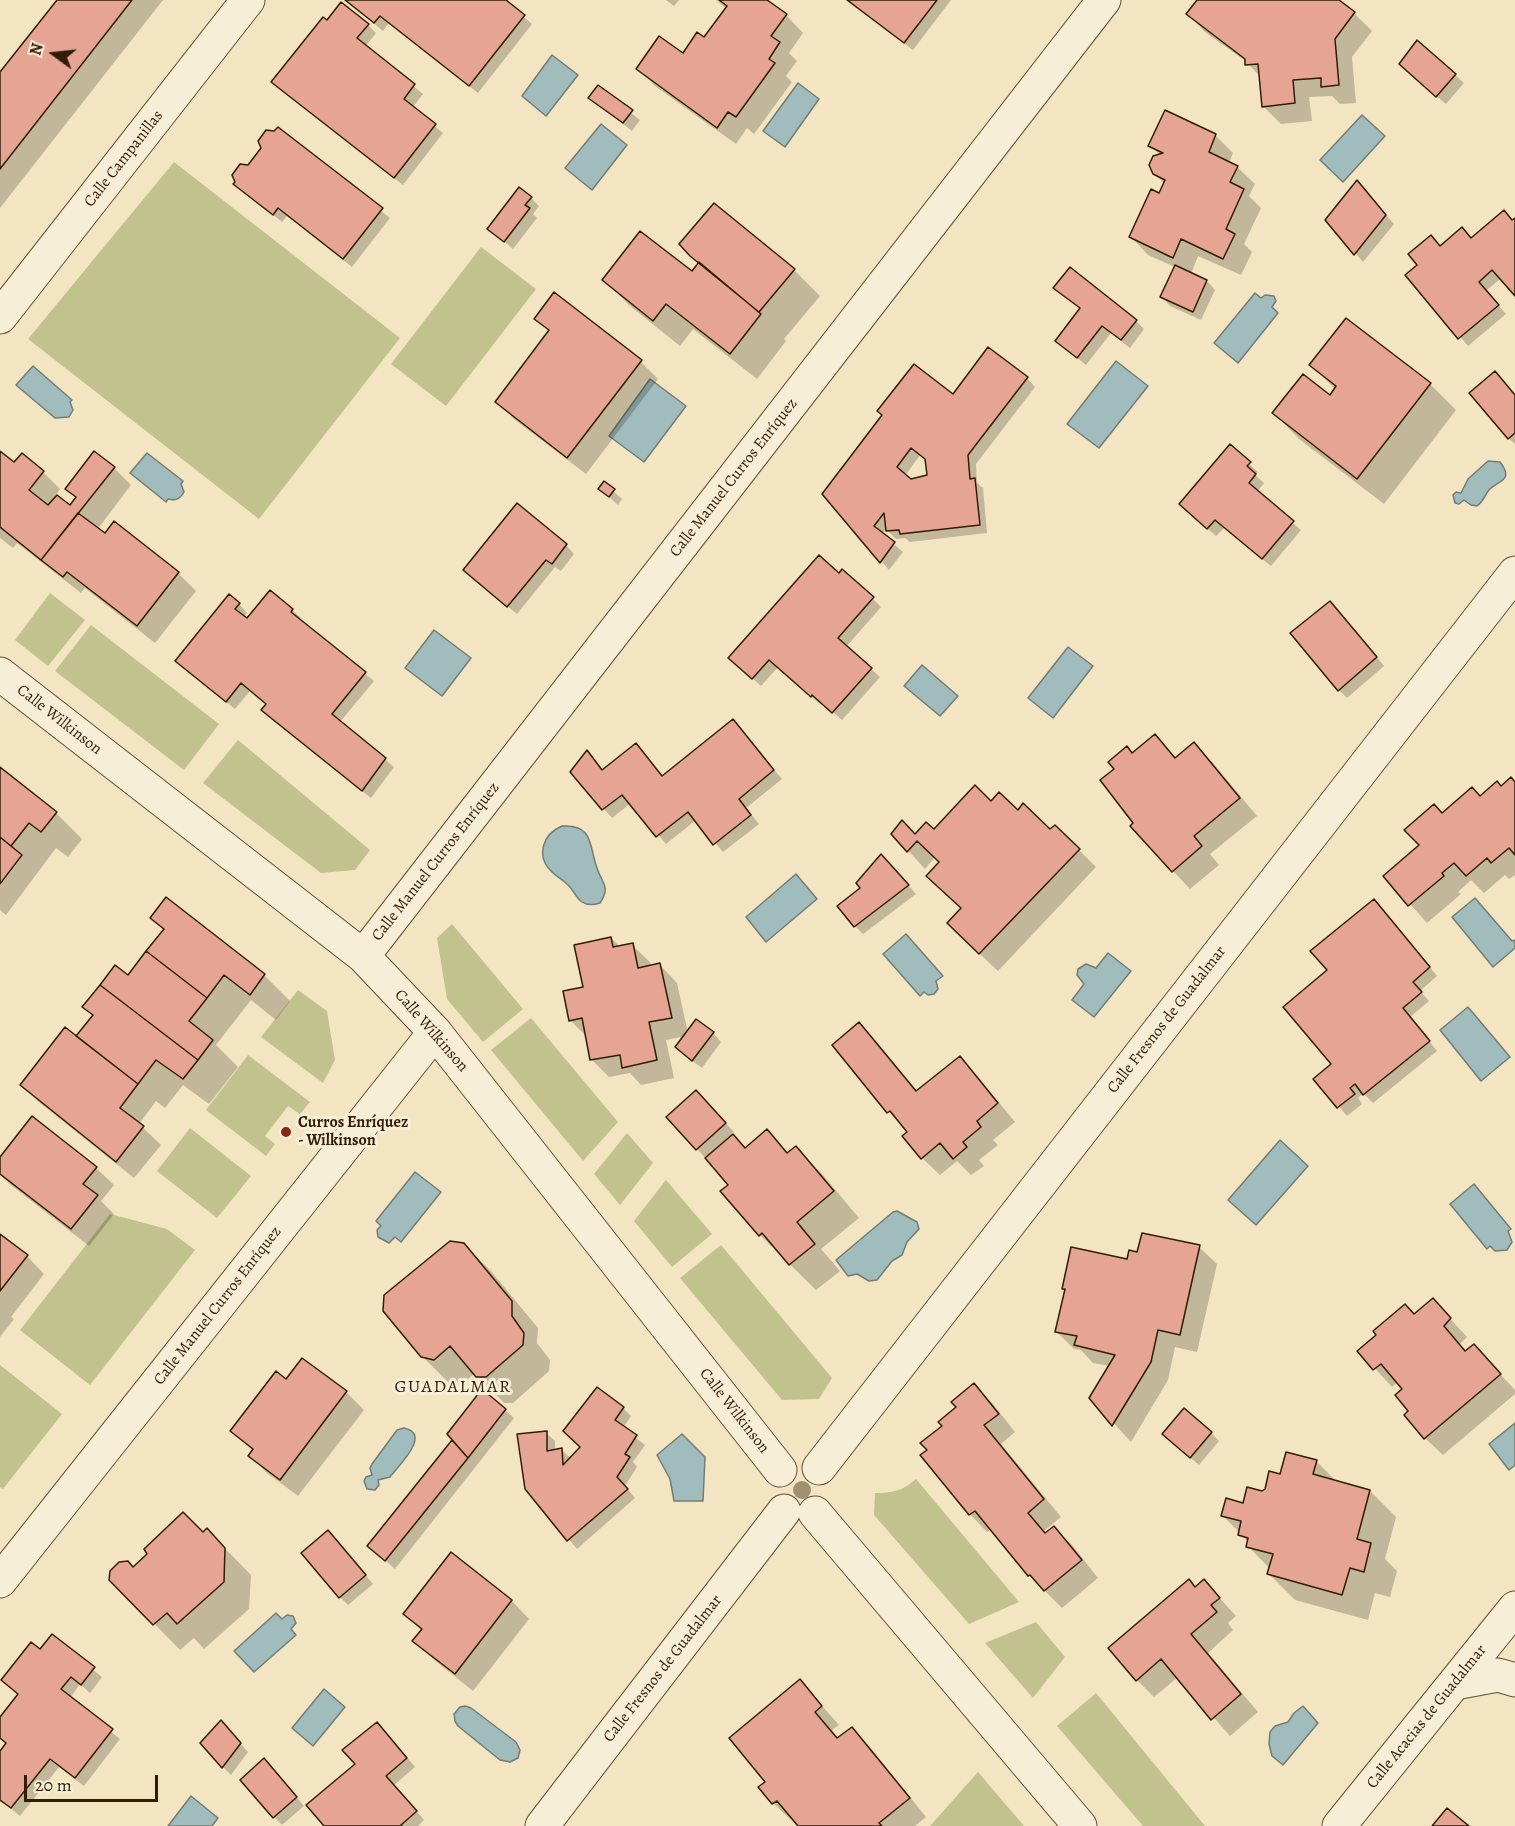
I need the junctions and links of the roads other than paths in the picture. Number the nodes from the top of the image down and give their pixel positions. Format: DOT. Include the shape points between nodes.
graph roads {
  1 [pos="248,0"];
  2 [pos="1104,0"];
  3 [pos="0,317"];
  4 [pos="1515,573"];
  5 [pos="0,674"];
  6 [pos="363,956"];
  7 [pos="435,1032"];
  8 [pos="819,1468"];
  9 [pos="780,1470"];
  10 [pos="799,1512"];
  11 [pos="0,1581"];
  12 [pos="1515,1608"];
  13 [pos="1515,1680"];
  14 [pos="1455,1683"];
  15 [pos="542,1826"];
  16 [pos="1080,1826"];
  17 [pos="1339,1826"];
  1 -- 3 [label="street, Calle Campanillas"];
  2 -- 6 [label="street, Calle Manuel Curros Enríquez"];
  4 -- 8 [label="street, Calle Fresnos de Guadalmar"];
  5 -- 6 [label="street, Calle Wilkinson"];
  6 -- 7 [label="street, Calle Wilkinson"];
  7 -- 9 [label="street, Calle Wilkinson"];
  7 -- 11 [label="street, Calle Manuel Curros Enríquez"];
  8 -- 9 [label="street" via="799,1460"];
  8 -- 10 [label="street" via="829,1486 828,1497 823,1506"];
  9 -- 10 [label="street" via="774,1480 776,1503"];
  10 -- 15 [label="street, Calle Fresnos de Guadalmar"];
  10 -- 16 [label="street"];
  12 -- 14 [label="street, Calle Acacias de Guadalmar"];
  13 -- 14 [label="street" via="1498,1674"];
  14 -- 17 [label="street, Calle Acacias de Guadalmar"];
}
